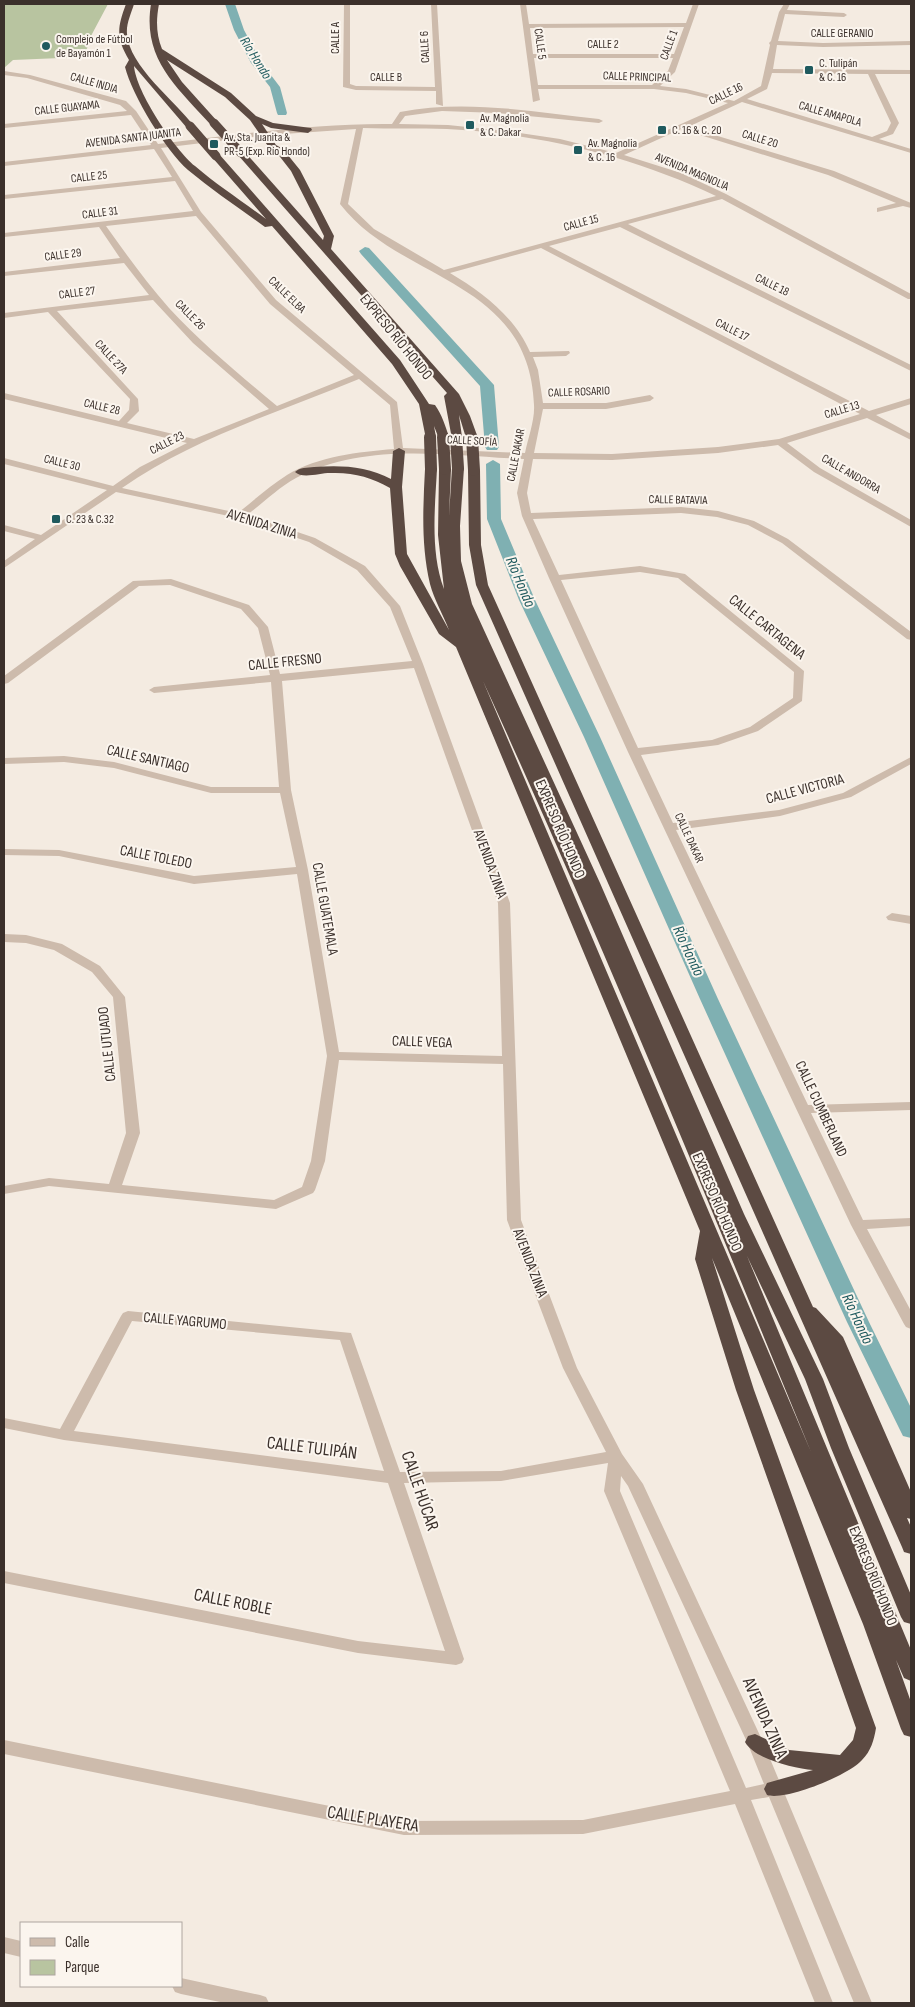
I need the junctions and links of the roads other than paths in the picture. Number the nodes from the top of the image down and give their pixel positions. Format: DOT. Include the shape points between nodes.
graph roads {
  1 [pos="130,4"];
  2 [pos="155,4"];
  3 [pos="347,4"];
  4 [pos="434,4"];
  5 [pos="523,4"];
  6 [pos="696,4"];
  7 [pos="787,4"];
  8 [pos="782,12"];
  9 [pos="844,15"];
  10 [pos="526,26"];
  11 [pos="688,26"];
  12 [pos="772,43"];
  13 [pos="911,43"];
  14 [pos="157,50"];
  15 [pos="530,56"];
  16 [pos="677,56"];
  17 [pos="133,61"];
  18 [pos="769,71"];
  19 [pos="346,72"];
  20 [pos="911,72"];
  21 [pos="4,73"];
  22 [pos="871,73"];
  23 [pos="534,87"];
  24 [pos="654,87"];
  25 [pos="439,89"];
  26 [pos="536,100"];
  27 [pos="738,102"];
  28 [pos="440,104"];
  29 [pos="133,113"];
  30 [pos="253,118"];
  31 [pos="599,121"];
  32 [pos="8,123"];
  33 [pos="360,126"];
  34 [pos="395,126"];
  35 [pos="682,126"];
  36 [pos="308,130"];
  37 [pos="264,134"];
  38 [pos="873,139"];
  39 [pos="172,145"];
  40 [pos="157,147"];
  41 [pos="280,151"];
  42 [pos="911,151"];
  43 [pos="617,155"];
  44 [pos="4,164"];
  45 [pos="831,173"];
  46 [pos="816,178"];
  47 [pos="176,179"];
  48 [pos="723,196"];
  49 [pos="4,197"];
  50 [pos="908,204"];
  51 [pos="880,210"];
  52 [pos="198,213"];
  53 [pos="101,224"];
  54 [pos="621,224"];
  55 [pos="281,230"];
  56 [pos="4,235"];
  57 [pos="541,246"];
  58 [pos="326,248"];
  59 [pos="125,260"];
  60 [pos="445,272"];
  61 [pos="4,274"];
  62 [pos="154,296"];
  63 [pos="911,297"];
  64 [pos="50,310"];
  65 [pos="4,315"];
  66 [pos="566,353"];
  67 [pos="530,356"];
  68 [pos="911,368"];
  69 [pos="360,376"];
  70 [pos="446,385"];
  71 [pos="416,391"];
  72 [pos="4,396"];
  73 [pos="650,398"];
  74 [pos="911,402"];
  75 [pos="539,406"];
  76 [pos="276,410"];
  77 [pos="868,416"];
  78 [pos="121,424"];
  79 [pos="911,437"];
  80 [pos="195,442"];
  81 [pos="780,442"];
  82 [pos="399,451"];
  83 [pos="528,456"];
  84 [pos="4,461"];
  85 [pos="445,469"];
  86 [pos="301,472"];
  87 [pos="396,487"];
  88 [pos="115,489"];
  89 [pos="240,516"];
  90 [pos="526,516"];
  91 [pos="911,524"];
  92 [pos="4,528"];
  93 [pos="41,538"];
  94 [pos="4,565"];
  95 [pos="554,578"];
  96 [pos="911,636"];
  97 [pos="462,645"];
  98 [pos="418,664"];
  99 [pos="276,678"];
  100 [pos="4,681"];
  101 [pos="154,690"];
  102 [pos="634,752"];
  103 [pos="911,760"];
  104 [pos="4,761"];
  105 [pos="285,790"];
  106 [pos="670,827"];
  107 [pos="4,852"];
  108 [pos="302,870"];
  109 [pos="706,904"];
  110 [pos="892,917"];
  111 [pos="911,920"];
  112 [pos="4,938"];
  113 [pos="333,1056"];
  114 [pos="510,1060"];
  115 [pos="911,1106"];
  116 [pos="804,1109"];
  117 [pos="114,1189"];
  118 [pos="4,1190"];
  119 [pos="911,1222"];
  120 [pos="858,1226"];
  121 [pos="709,1230"];
  122 [pos="801,1303"];
  123 [pos="911,1324"];
  124 [pos="346,1336"];
  125 [pos="4,1423"];
  126 [pos="64,1434"];
  127 [pos="616,1456"];
  128 [pos="394,1478"];
  129 [pos="911,1512"];
  130 [pos="911,1547"];
  131 [pos="4,1577"];
  132 [pos="911,1617"];
  133 [pos="456,1659"];
  134 [pos="911,1673"];
  135 [pos="911,1729"];
  136 [pos="755,1742"];
  137 [pos="4,1747"];
  138 [pos="842,1763"];
  139 [pos="774,1789"];
  140 [pos="740,1794"];
  141 [pos="4,1946"];
  142 [pos="20,1949"];
  143 [pos="182,1986"];
  144 [pos="260,2003"];
  145 [pos="824,2003"];
  146 [pos="863,2003"];
  1 -- 17 [label="highway, EXPRESO RÍO HONDO" via="123,32"];
  2 -- 14 [label="highway, EXPRESO RÍO HONDO" via="152,35"];
  3 -- 19 [label="street, CALLE A"];
  4 -- 25 [label="street, CALLE 6"];
  5 -- 10 [label="street, CALLE 5"];
  6 -- 11 [label="street, CALLE 1"];
  7 -- 8 [label="street, CALLE 16"];
  8 -- 9 [label="street"];
  8 -- 12 [label="street, CALLE 16"];
  10 -- 11 [label="street"];
  10 -- 15 [label="street, CALLE 5"];
  11 -- 16 [label="street, CALLE 1"];
  12 -- 13 [label="street, CALLE GERANIO"];
  12 -- 18 [label="street, CALLE 16"];
  14 -- 30 [label="highway" via="228,95"];
  14 -- 58 [label="highway, EXPRESO RÍO HONDO, bridge" via="174,78"];
  15 -- 16 [label="street, CALLE 2"];
  15 -- 23 [label="street, CALLE 5"];
  16 -- 24 [label="street, CALLE 1" via="671,72"];
  17 -- 39 [label="highway" via="129,67 133,84"];
  17 -- 55 [label="highway, EXPRESO RÍO HONDO, bridge"];
  18 -- 22 [label="street"];
  18 -- 27 [label="street, CALLE 16" via="764,87"];
  19 -- 25 [label="street, CALLE B" via="346,85 356,88"];
  20 -- 22 [label="street"];
  21 -- 29 [label="street, CALLE INDIA" via="28,76 123,103"];
  22 -- 38 [label="street" via="895,123 890,132"];
  23 -- 24 [label="street, CALLE PRINCIPAL"];
  23 -- 26 [label="street, CALLE 5"];
  24 -- 27 [label="street, CALLE PRINCIPAL"];
  25 -- 28 [label="street, CALLE 6"];
  27 -- 35 [label="street, CALLE 16"];
  27 -- 38 [label="street, CALLE AMAPOLA"];
  29 -- 32 [label="street, CALLE GUAYAMA"];
  29 -- 40 [label="street, CALLE INDIA"];
  30 -- 36 [label="highway" via="271,125"];
  30 -- 37 [label="highway"];
  31 -- 34 [label="street" via="442,109 403,114"];
  33 -- 34 [label="street, AVENIDA MAGNOLIA"];
  33 -- 36 [label="street, AVENIDA MAGNOLIA"];
  33 -- 60 [label="street, CALLE DAKAR" via="344,204 370,230"];
  34 -- 43 [label="street, AVENIDA MAGNOLIA" via="506,133 560,141"];
  35 -- 43 [label="street, CALLE 16"];
  35 -- 45 [label="street, CALLE 20"];
  36 -- 37 [label="street, AVENIDA MAGNOLIA"];
  36 -- 41 [label="highway" via="282,142"];
  37 -- 39 [label="street, AVENIDA SANTA JUANITA"];
  37 -- 41 [label="highway"];
  38 -- 42 [label="street, CALLE AMAPOLA"];
  39 -- 40 [label="street, AVENIDA SANTA JUANITA"];
  39 -- 55 [label="highway" via="195,172 266,225"];
  40 -- 44 [label="street, AVENIDA SANTA JUANITA"];
  40 -- 47 [label="street, CALLE ELBA"];
  41 -- 58 [label="highway" via="300,178 329,236"];
  43 -- 48 [label="street, AVENIDA MAGNOLIA" via="678,175"];
  45 -- 46 [label="street"];
  45 -- 50 [label="street, CALLE 20"];
  47 -- 49 [label="street, CALLE 25"];
  47 -- 52 [label="street, CALLE ELBA"];
  48 -- 54 [label="street, CALLE 15"];
  48 -- 63 [label="street, AVENIDA MAGNOLIA"];
  50 -- 51 [label="street, CALLE 20"];
  52 -- 53 [label="street, CALLE 31"];
  52 -- 69 [label="street, CALLE ELBA" via="273,302"];
  53 -- 56 [label="street, CALLE 31"];
  53 -- 59 [label="street, CALLE 26"];
  54 -- 57 [label="street, CALLE 15"];
  54 -- 68 [label="street, CALLE 18"];
  55 -- 71 [label="highway, EXPRESO RÍO HONDO" via="396,362"];
  57 -- 60 [label="street, CALLE 15"];
  57 -- 77 [label="street, CALLE 17"];
  58 -- 70 [label="highway, EXPRESO RÍO HONDO"];
  59 -- 61 [label="street, CALLE 29"];
  59 -- 62 [label="street, CALLE 26"];
  60 -- 67 [label="street, CALLE DAKAR" via="491,305 516,330"];
  62 -- 64 [label="street, CALLE 27"];
  62 -- 76 [label="street, CALLE 26" via="218,360"];
  64 -- 65 [label="street, CALLE 27"];
  64 -- 78 [label="street, CALLE 27A" via="134,400 134,411"];
  66 -- 67 [label="street"];
  67 -- 75 [label="street, CALLE DAKAR"];
  69 -- 76 [label="street, CALLE 23"];
  69 -- 82 [label="street, CALLE ELBA" via="394,404"];
  70 -- 85 [label="highway, bridge" via="456,437"];
  70 -- 122 [label="highway, EXPRESO RÍO HONDO, bridge" via="466,416 472,438 473,522 482,585"];
  71 -- 85 [label="highway, EXPRESO RÍO HONDO, bridge" via="428,416 430,436"];
  71 -- 85 [label="highway, bridge" via="438,418"];
  72 -- 78 [label="street, CALLE 28"];
  73 -- 75 [label="street, CALLE ROSARIO" via="606,406"];
  74 -- 77 [label="street, CALLE 13"];
  75 -- 83 [label="street, CALLE DAKAR"];
  76 -- 80 [label="street, CALLE 23"];
  77 -- 79 [label="street, CALLE 17"];
  77 -- 81 [label="street, CALLE 13"];
  78 -- 80 [label="street, CALLE 28"];
  80 -- 88 [label="street, CALLE 23" via="143,469"];
  81 -- 83 [label="street, CALLE SOFÍA" via="612,457"];
  81 -- 91 [label="street, CALLE ANDORRA" via="817,470"];
  82 -- 83 [label="street, CALLE SOFÍA"];
  82 -- 86 [label="street, CALLE SOFÍA" via="353,455"];
  82 -- 87 [label="highway"];
  83 -- 90 [label="street, CALLE DAKAR" via="522,493"];
  84 -- 88 [label="street, CALLE 30"];
  85 -- 97 [label="highway, EXPRESO RÍO HONDO" via="428,528 437,586"];
  85 -- 132 [label="highway" via="454,526 455,561 466,604 594,883 736,1214 814,1379"];
  85 -- 134 [label="highway" via="442,531 445,569 453,601 549,810 679,1111"];
  86 -- 87 [label="highway" via="342,468 362,470"];
  86 -- 89 [label="street, CALLE SOFÍA"];
  87 -- 97 [label="highway" via="401,554 406,566 443,631"];
  88 -- 89 [label="street, AVENIDA ZINIA"];
  88 -- 93 [label="street, CALLE 23"];
  89 -- 98 [label="street, AVENIDA ZINIA" via="312,540 361,568 395,606"];
  90 -- 95 [label="street, CALLE DAKAR"];
  90 -- 96 [label="street, CALLE BATAVIA" via="680,510 718,514 750,523 785,541"];
  92 -- 93 [label="street"];
  93 -- 94 [label="street, CALLE 23"];
  95 -- 102 [label="street, CALLE DAKAR"];
  95 -- 102 [label="street, CALLE CARTAGENA" via="640,569 681,576 799,671 798,699 754,729 714,742"];
  97 -- 121 [label="highway, EXPRESO RÍO HONDO"];
  98 -- 99 [label="street, CALLE FRESNO"];
  98 -- 114 [label="street, AVENIDA ZINIA" via="504,903"];
  99 -- 100 [label="street, CALLE GUATEMALA" via="263,627 244,607 171,582 137,583"];
  99 -- 101 [label="street, CALLE FRESNO"];
  99 -- 105 [label="street, CALLE GUATEMALA"];
  102 -- 106 [label="street, CALLE DAKAR"];
  103 -- 106 [label="street, CALLE VICTORIA" via="847,794 780,813"];
  104 -- 105 [label="street, CALLE SANTIAGO" via="64,758 114,765 211,790"];
  105 -- 108 [label="street, CALLE GUATEMALA"];
  106 -- 109 [label="street, CALLE DAKAR"];
  107 -- 108 [label="street, CALLE TOLEDO" via="58,853 194,880"];
  108 -- 113 [label="street, CALLE GUATEMALA"];
  109 -- 116 [label="street, CALLE CUMBERLAND"];
  110 -- 111 [label="street"];
  112 -- 117 [label="street, CALLE UTUADO" via="26,938 58,947 96,969 119,997 133,1133"];
  113 -- 114 [label="street, CALLE VEGA"];
  113 -- 117 [label="street, CALLE GUATEMALA" via="318,1161 308,1190 276,1205"];
  114 -- 127 [label="street, AVENIDA ZINIA" via="514,1220 570,1368"];
  115 -- 116 [label="street"];
  116 -- 120 [label="street, CALLE CUMBERLAND"];
  117 -- 118 [label="street, CALLE GUATEMALA" via="49,1182"];
  119 -- 120 [label="street"];
  120 -- 123 [label="street, CALLE CUMBERLAND"];
  121 -- 135 [label="highway, EXPRESO RÍO HONDO" via="873,1624"];
  121 -- 138 [label="highway" via="703,1259 818,1598 866,1722 864,1742 855,1755"];
  122 -- 129 [label="highway" via="834,1337"];
  122 -- 130 [label="highway, EXPRESO RÍO HONDO"];
  124 -- 126 [label="street, CALLE YAGRUMO" via="128,1316"];
  124 -- 128 [label="street, CALLE HÚCAR"];
  125 -- 126 [label="street, CALLE TULIPÁN"];
  126 -- 128 [label="street, CALLE TULIPÁN"];
  127 -- 128 [label="street, CALLE TULIPÁN" via="501,1476"];
  127 -- 136 [label="street, AVENIDA ZINIA" via="635,1484"];
  127 -- 140 [label="street" via="612,1491"];
  128 -- 133 [label="street, CALLE HÚCAR"];
  131 -- 133 [label="street, CALLE ROBLE" via="358,1648"];
  136 -- 138 [label="highway" via="796,1761"];
  136 -- 139 [label="street, AVENIDA ZINIA"];
  137 -- 140 [label="street, CALLE PLAYERA" via="404,1828 584,1827"];
  138 -- 139 [label="highway" via="825,1774"];
  139 -- 140 [label="street, CALLE PLAYERA"];
  139 -- 146 [label="street, AVENIDA ZINIA"];
  140 -- 145 [label="street"];
  141 -- 142 [label="street"];
  143 -- 144 [label="street"];
}
